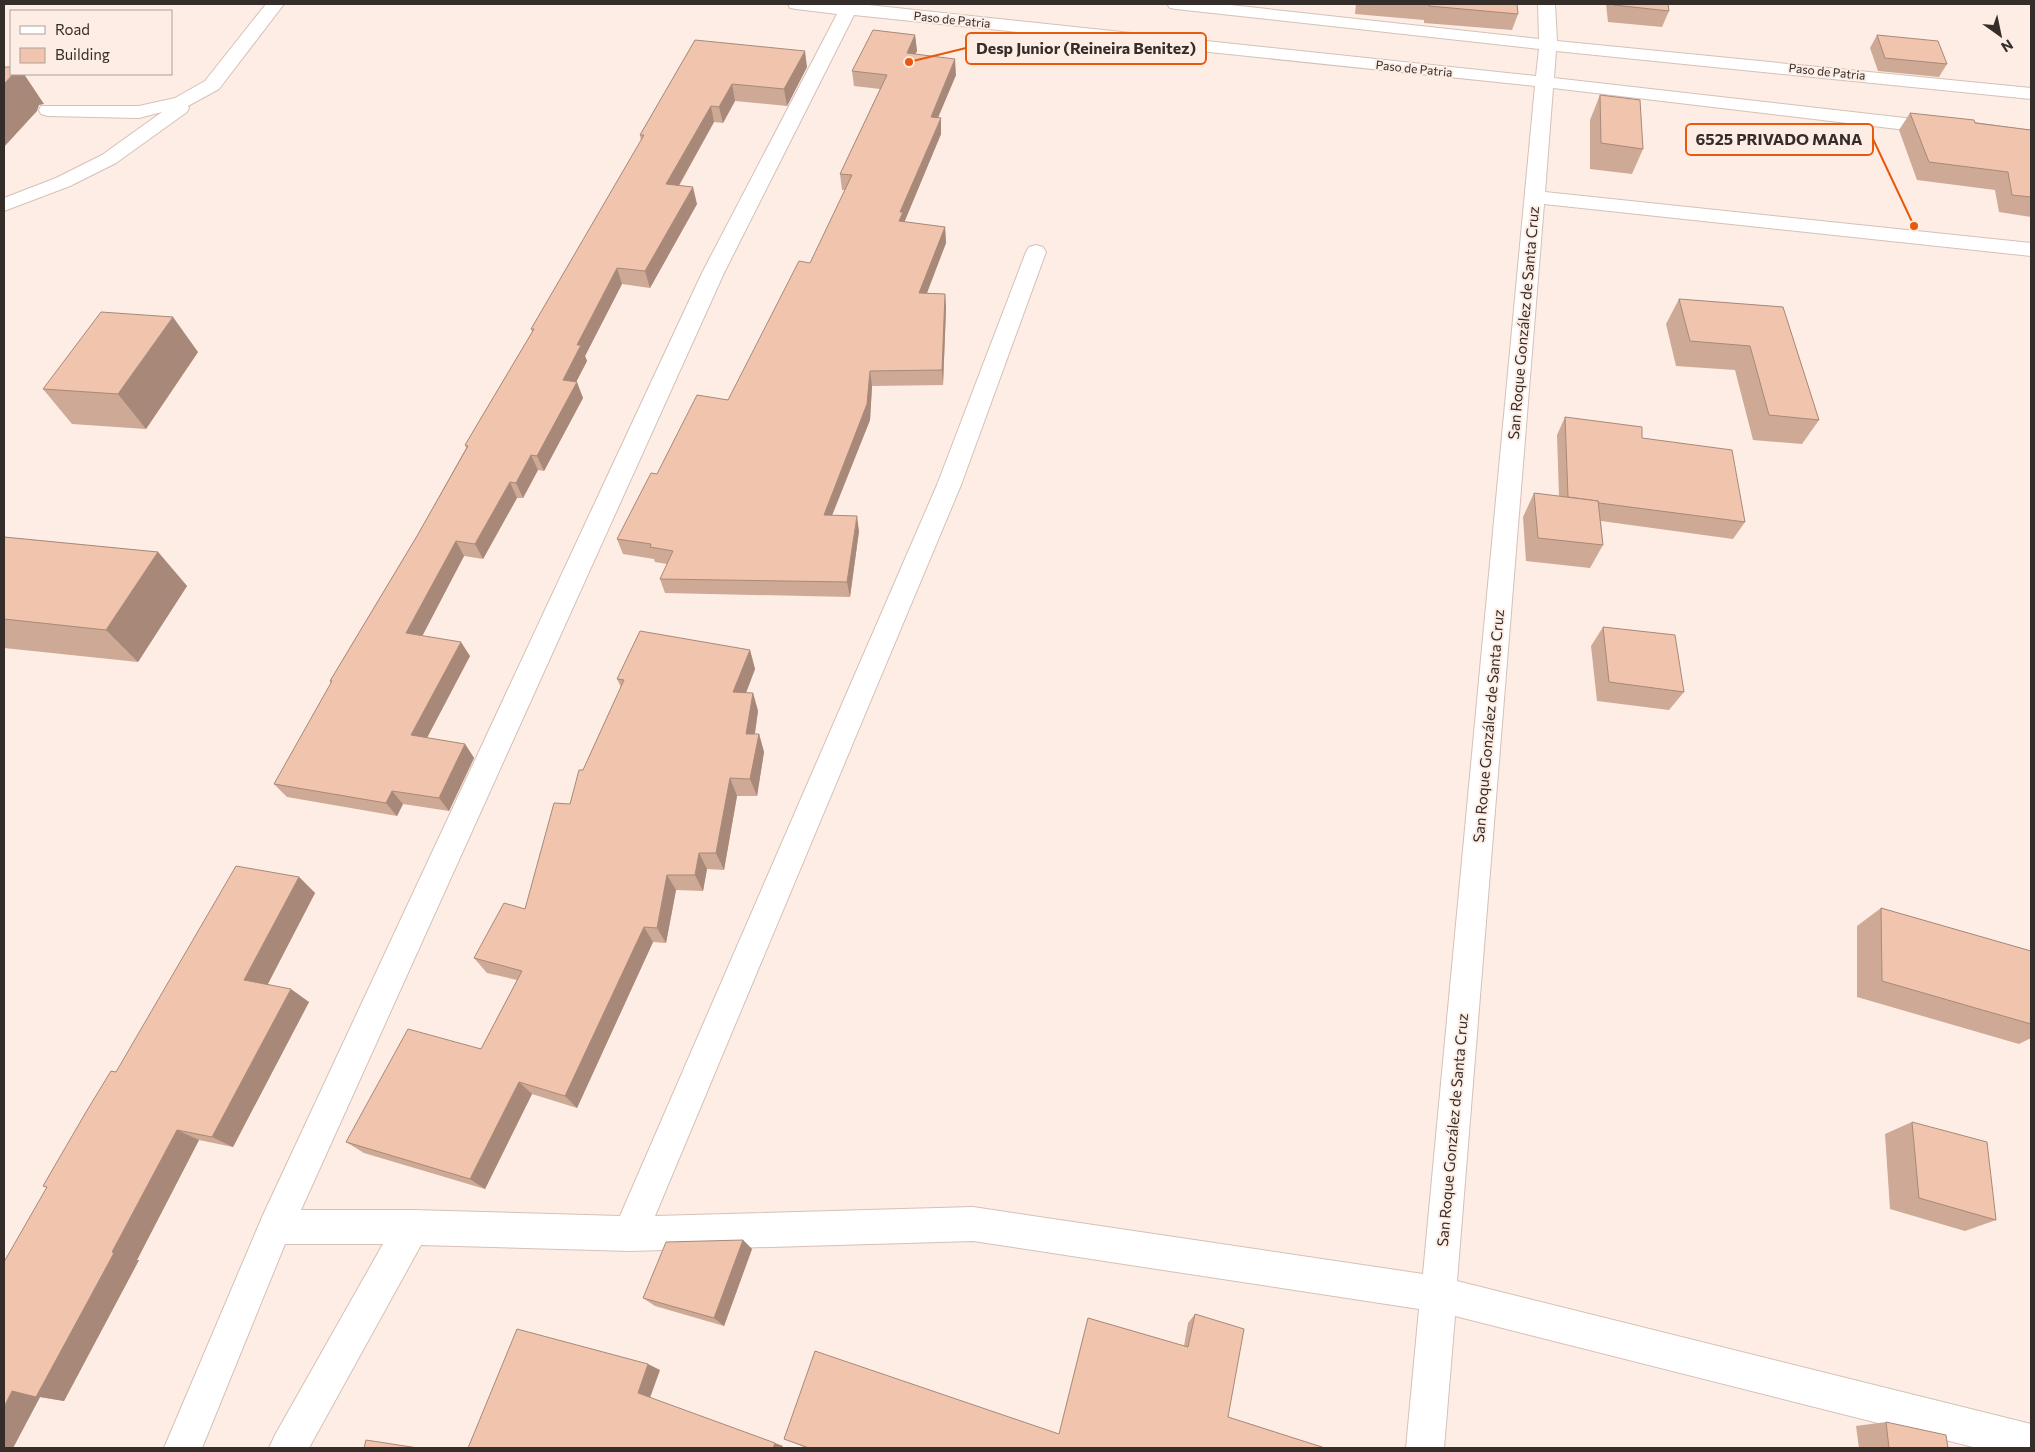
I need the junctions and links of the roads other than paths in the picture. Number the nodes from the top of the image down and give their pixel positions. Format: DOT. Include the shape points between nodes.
graph roads {
  1 [pos="276,4"];
  2 [pos="796,4"];
  3 [pos="1176,4"];
  4 [pos="1547,4"];
  5 [pos="850,7"];
  6 [pos="1269,9"];
  7 [pos="1548,45"];
  8 [pos="1545,82"];
  9 [pos="201,92"];
  10 [pos="2031,93"];
  11 [pos="48,110"];
  12 [pos="1962,130"];
  13 [pos="1535,197"];
  14 [pos="4,205"];
  15 [pos="2031,250"];
  16 [pos="1036,252"];
  17 [pos="275,1227"];
  18 [pos="412,1227"];
  19 [pos="630,1234"];
  20 [pos="1438,1294"];
  21 [pos="2031,1443"];
  22 [pos="183,1448"];
  23 [pos="288,1448"];
  24 [pos="1425,1448"];
  1 -- 9 [label="street" via="223,73"];
  2 -- 5 [label="street, Paso de Patria"];
  3 -- 6 [label="street, Paso de Patria"];
  4 -- 7 [label="street, San Roque González de Santa Cruz"];
  5 -- 8 [label="street, Paso de Patria"];
  5 -- 17 [label="street" via="714,273"];
  6 -- 7 [label="street, Paso de Patria"];
  7 -- 8 [label="street, San Roque González de Santa Cruz"];
  7 -- 10 [label="street, Paso de Patria"];
  8 -- 12 [label="street, Paso de Patria"];
  8 -- 13 [label="street, San Roque González de Santa Cruz"];
  9 -- 11 [label="street" via="174,104 139,112"];
  9 -- 14 [label="street" via="108,159 63,182"];
  13 -- 15 [label="street"];
  13 -- 20 [label="street, San Roque González de Santa Cruz"];
  16 -- 19 [label="street" via="949,486"];
  17 -- 18 [label="street"];
  17 -- 22 [label="street"];
  18 -- 19 [label="street"];
  18 -- 23 [label="street"];
  19 -- 20 [label="street" via="973,1224"];
  20 -- 21 [label="street"];
  20 -- 24 [label="street, San Roque González de Santa Cruz"];
}
